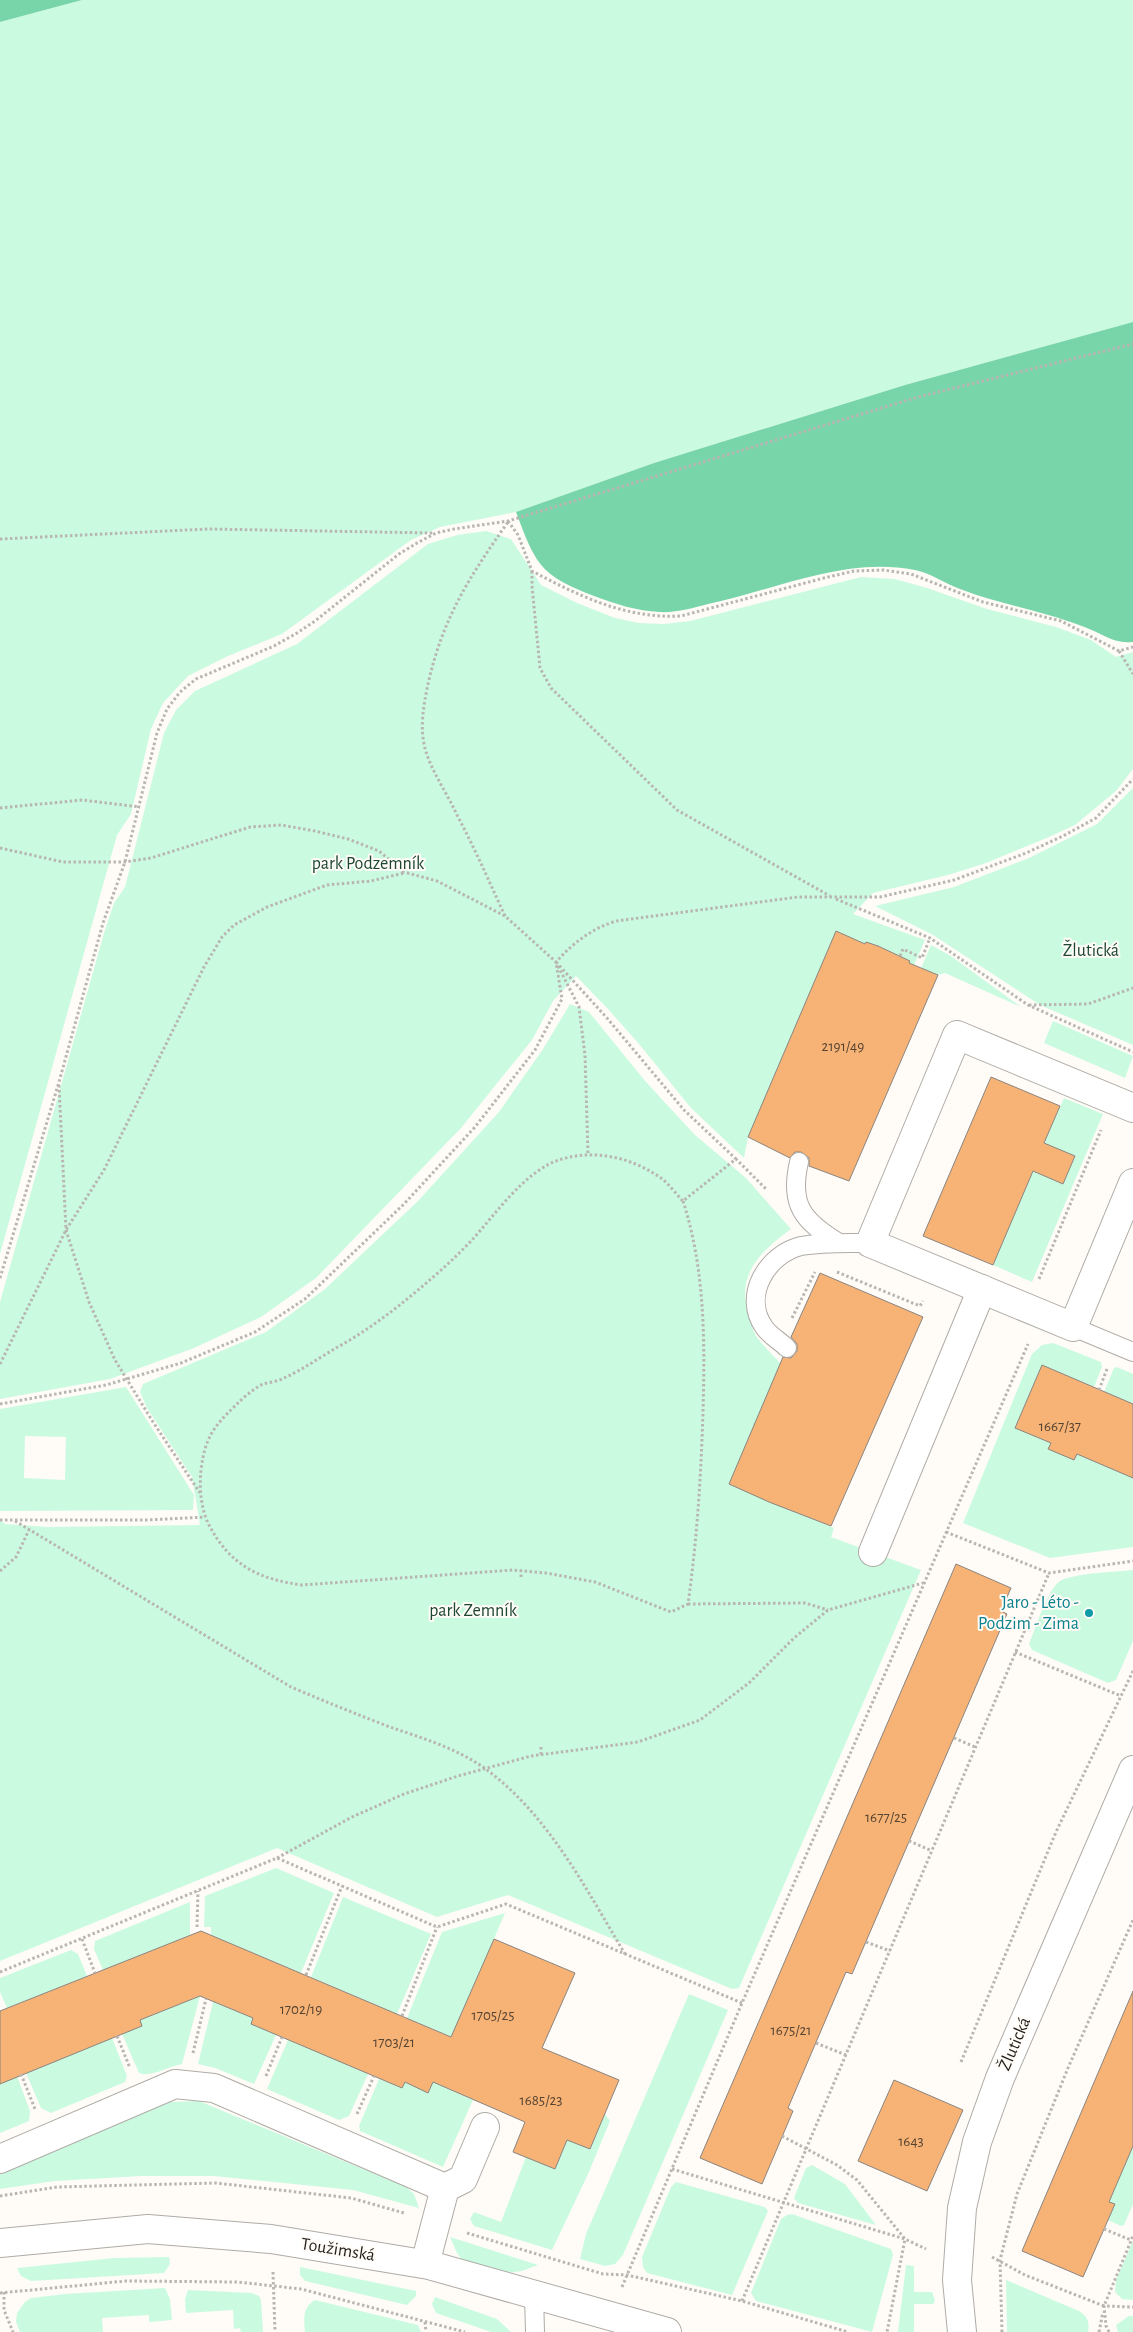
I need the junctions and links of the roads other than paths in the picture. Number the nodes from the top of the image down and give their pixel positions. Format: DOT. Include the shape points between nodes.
graph roads {
  1 [pos="1128,1106"];
  2 [pos="799,1162"];
  3 [pos="1133,1183"];
  4 [pos="839,1243"];
  5 [pos="870,1243"];
  6 [pos="982,1289"];
  7 [pos="1073,1327"];
  8 [pos="787,1348"];
  9 [pos="1133,1352"];
  10 [pos="873,1552"];
  11 [pos="1133,1770"];
  12 [pos="485,2127"];
  13 [pos="0,2159"];
  14 [pos="445,2188"];
  15 [pos="0,2243"];
  16 [pos="425,2264"];
  17 [pos="534,2294"];
  18 [pos="535,2332"];
  19 [pos="667,2332"];
  20 [pos="962,2332"];
  1 -- 5 [label="street" via="957,1035"];
  2 -- 4 [label="lane" via="795,1189 800,1209 816,1229"];
  3 -- 7 [label="street"];
  4 -- 5 [label="lane"];
  4 -- 8 [label="lane" via="801,1246 783,1252 762,1273 756,1296 757,1312 764,1327"];
  5 -- 6 [label="street"];
  6 -- 7 [label="street"];
  6 -- 10 [label="street"];
  7 -- 9 [label="lane"];
  11 -- 20 [label="street, Žlutická" via="1000,2078 977,2142 962,2208 958,2280"];
  12 -- 14 [label="street" via="463,2179"];
  13 -- 14 [label="street" via="175,2084 214,2088"];
  14 -- 16 [label="street"];
  15 -- 16 [label="street, Toužimská" via="148,2229 271,2238"];
  16 -- 17 [label="street, Toužimská"];
  17 -- 18 [label="lane"];
  17 -- 19 [label="street, Toužimská"];
}
